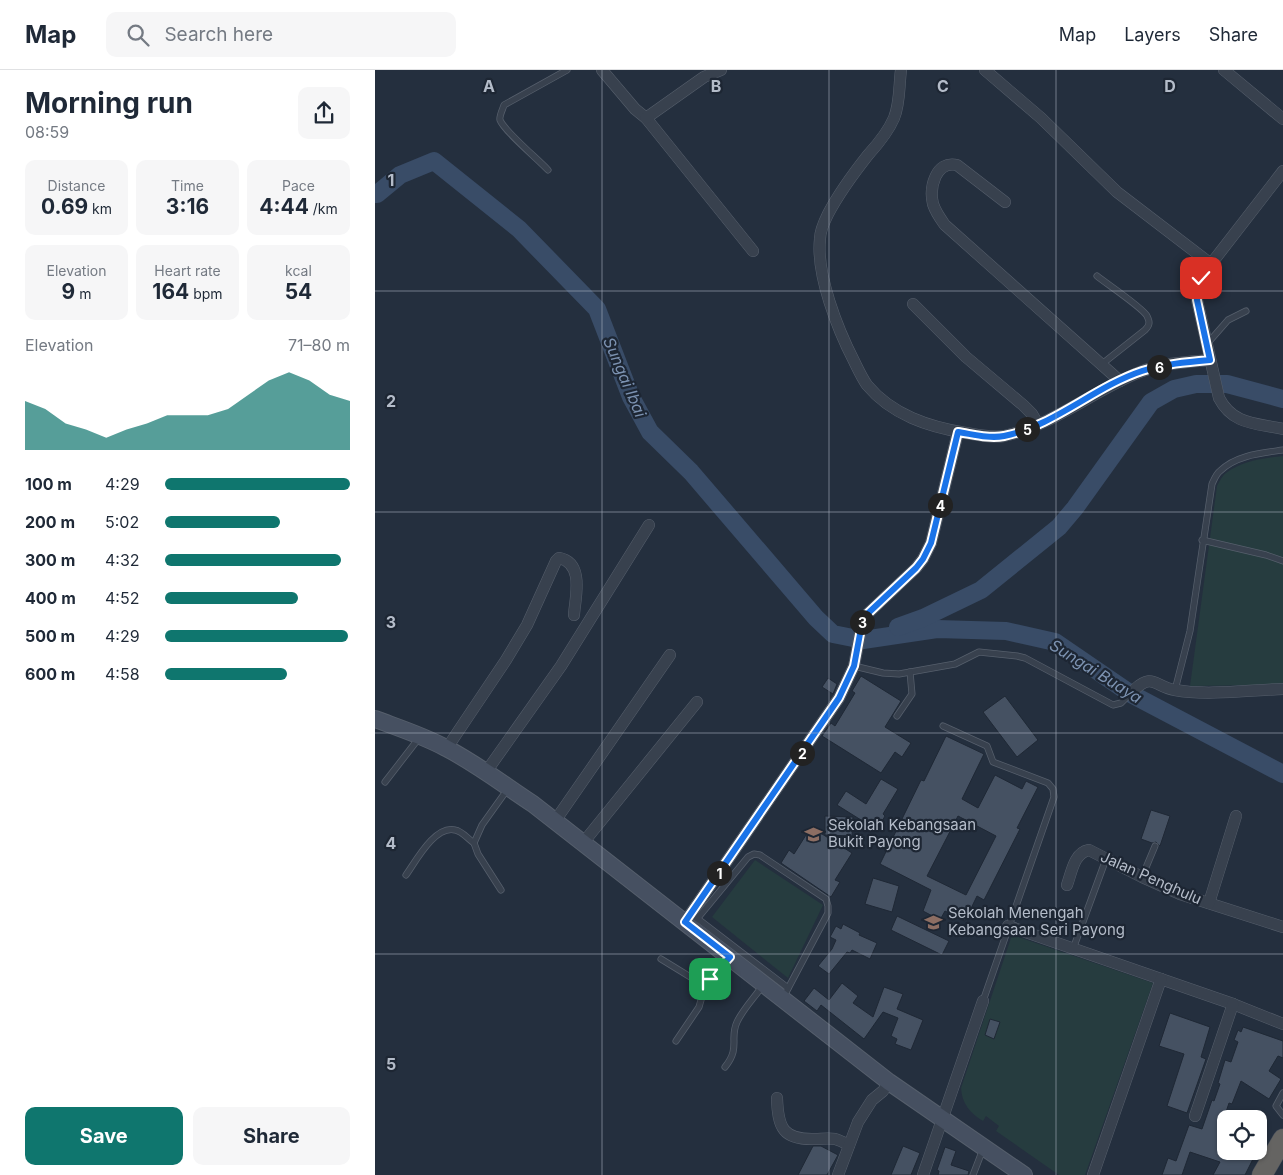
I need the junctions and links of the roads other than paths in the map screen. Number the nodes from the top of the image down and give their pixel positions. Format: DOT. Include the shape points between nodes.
graph roads {
  1 [pos="567,70"];
  2 [pos="602,70"];
  3 [pos="721,70"];
  4 [pos="901,70"];
  5 [pos="985,70"];
  6 [pos="1224,70"];
  7 [pos="646,118"];
  8 [pos="1283,119"];
  9 [pos="549,170"];
  10 [pos="1283,171"];
  11 [pos="1005,202"];
  12 [pos="753,251"];
  13 [pos="1211,264"];
  14 [pos="1097,276"];
  15 [pos="913,304"];
  16 [pos="1246,311"];
  17 [pos="1207,344"];
  18 [pos="1102,364"];
  19 [pos="1211,364"];
  20 [pos="1120,381"];
  21 [pos="1038,424"];
  22 [pos="1283,429"];
  23 [pos="958,432"];
  24 [pos="1283,450"];
  25 [pos="649,525"];
  26 [pos="1203,540"];
  27 [pos="1283,561"];
  28 [pos="574,616"];
  29 [pos="670,655"];
  30 [pos="855,662"];
  31 [pos="910,672"];
  32 [pos="1283,689"];
  33 [pos="1134,690"];
  34 [pos="1175,690"];
  35 [pos="697,702"];
  36 [pos="897,716"];
  37 [pos="375,719"];
  38 [pos="943,726"];
  39 [pos="420,736"];
  40 [pos="447,748"];
  41 [pos="486,772"];
  42 [pos="385,782"];
  43 [pos="509,788"];
  44 [pos="1236,816"];
  45 [pos="555,821"];
  46 [pos="474,843"];
  47 [pos="583,843"];
  48 [pos="1155,846"];
  49 [pos="1106,859"];
  50 [pos="406,875"];
  51 [pos="1141,877"];
  52 [pos="1067,885"];
  53 [pos="501,890"];
  54 [pos="1209,903"];
  55 [pos="691,922"];
  56 [pos="1008,926"];
  57 [pos="1283,927"];
  58 [pos="1073,949"];
  59 [pos="730,957"];
  60 [pos="661,959"];
  61 [pos="1161,979"];
  62 [pos="764,984"];
  63 [pos="705,986"];
  64 [pos="785,993"];
  65 [pos="983,1001"];
  66 [pos="1233,1004"];
  67 [pos="1283,1024"];
  68 [pos="676,1041"];
  69 [pos="725,1067"];
  70 [pos="889,1082"];
  71 [pos="1283,1093"];
  72 [pos="777,1098"];
  73 [pos="1283,1115"];
  74 [pos="1195,1116"];
  75 [pos="943,1120"];
  76 [pos="1283,1139"];
  77 [pos="849,1145"];
  78 [pos="983,1147"];
  79 [pos="838,1175"];
  80 [pos="923,1175"];
  81 [pos="973,1175"];
  82 [pos="1024,1175"];
  83 [pos="1093,1175"];
  84 [pos="1262,1175"];
  1 -- 9 [label="lane" via="504,105 501,114 501,120 509,131"];
  2 -- 7 [label="street"];
  3 -- 7 [label="street" via="704,77"];
  4 -- 23 [label="street" via="894,120 833,203 819,238 820,256 828,298 846,345 866,384 887,404 915,421"];
  5 -- 13 [label="street" via="1041,118 1117,192"];
  6 -- 8 [label="street"];
  7 -- 12 [label="street"];
  10 -- 13 [label="street"];
  11 -- 18 [label="street" via="951,164 945,165 933,181 933,202 945,225"];
  13 -- 17 [label="street" via="1197,289"];
  14 -- 18 [label="lane" via="1145,312 1149,322 1145,330"];
  15 -- 21 [label="street" via="966,357 1023,405"];
  16 -- 17 [label="lane" via="1228,320"];
  17 -- 19 [label="street"];
  18 -- 20 [label="street"];
  19 -- 20 [label="street" via="1174,363 1142,371"];
  19 -- 22 [label="street" via="1223,407 1245,421"];
  20 -- 21 [label="street"];
  21 -- 23 [label="street" via="1002,436"];
  23 -- 30 [label="street" via="931,543 916,568 867,614 861,624"];
  24 -- 26 [label="lane" via="1237,459 1219,471 1211,484"];
  25 -- 41 [label="street" via="561,666"];
  26 -- 27 [label="lane"];
  26 -- 34 [label="lane" via="1190,631"];
  28 -- 40 [label="street" via="577,577 571,565 559,558 527,625"];
  29 -- 45 [label="street"];
  30 -- 31 [label="lane" via="883,674"];
  30 -- 55 [label="street" via="839,698"];
  31 -- 33 [label="lane" via="955,664 979,652 1017,656 1111,704 1121,703"];
  31 -- 36 [label="lane" via="912,694"];
  32 -- 34 [label="street"];
  33 -- 34 [label="street" via="1147,681"];
  35 -- 47 [label="street"];
  37 -- 39 [label="main road"];
  38 -- 56 [label="lane" via="987,746 993,762 1049,783 1053,788 1054,797"];
  39 -- 40 [label="main road"];
  39 -- 42 [label="lane"];
  40 -- 41 [label="main road"];
  41 -- 43 [label="main road"];
  43 -- 45 [label="main road"];
  43 -- 46 [label="lane" via="482,825"];
  44 -- 54 [label="street"];
  45 -- 47 [label="main road"];
  46 -- 50 [label="lane" via="454,829 438,833"];
  46 -- 53 [label="lane"];
  47 -- 55 [label="main road"];
  48 -- 51 [label="lane"];
  49 -- 51 [label="street, Jalan Penghulu"];
  49 -- 52 [label="street, Jalan Penghulu" via="1089,850 1083,852 1078,856"];
  49 -- 58 [label="lane"];
  51 -- 54 [label="street, Jalan Penghulu"];
  54 -- 57 [label="street, Jalan Penghulu"];
  55 -- 59 [label="main road"];
  55 -- 64 [label="lane"];
  55 -- 64 [label="lane" via="754,854 826,900 827,913"];
  56 -- 58 [label="street"];
  56 -- 65 [label="lane"];
  58 -- 61 [label="street"];
  59 -- 62 [label="main road"];
  59 -- 63 [label="lane"];
  60 -- 63 [label="lane"];
  61 -- 66 [label="street"];
  61 -- 83 [label="street"];
  62 -- 64 [label="main road"];
  62 -- 69 [label="lane" via="738,1021 734,1052"];
  63 -- 68 [label="lane" via="699,1007"];
  64 -- 70 [label="main road"];
  65 -- 75 [label="street"];
  66 -- 67 [label="street"];
  66 -- 74 [label="street"];
  70 -- 75 [label="main road"];
  70 -- 77 [label="street" via="858,1122"];
  71 -- 73 [label="lane" via="1276,1106"];
  72 -- 77 [label="street" via="778,1117 783,1130 793,1138 834,1138"];
  75 -- 78 [label="main road"];
  75 -- 80 [label="street"];
  76 -- 84 [label="highway"];
  77 -- 79 [label="street"];
  78 -- 81 [label="lane"];
  78 -- 82 [label="main road"];
}
